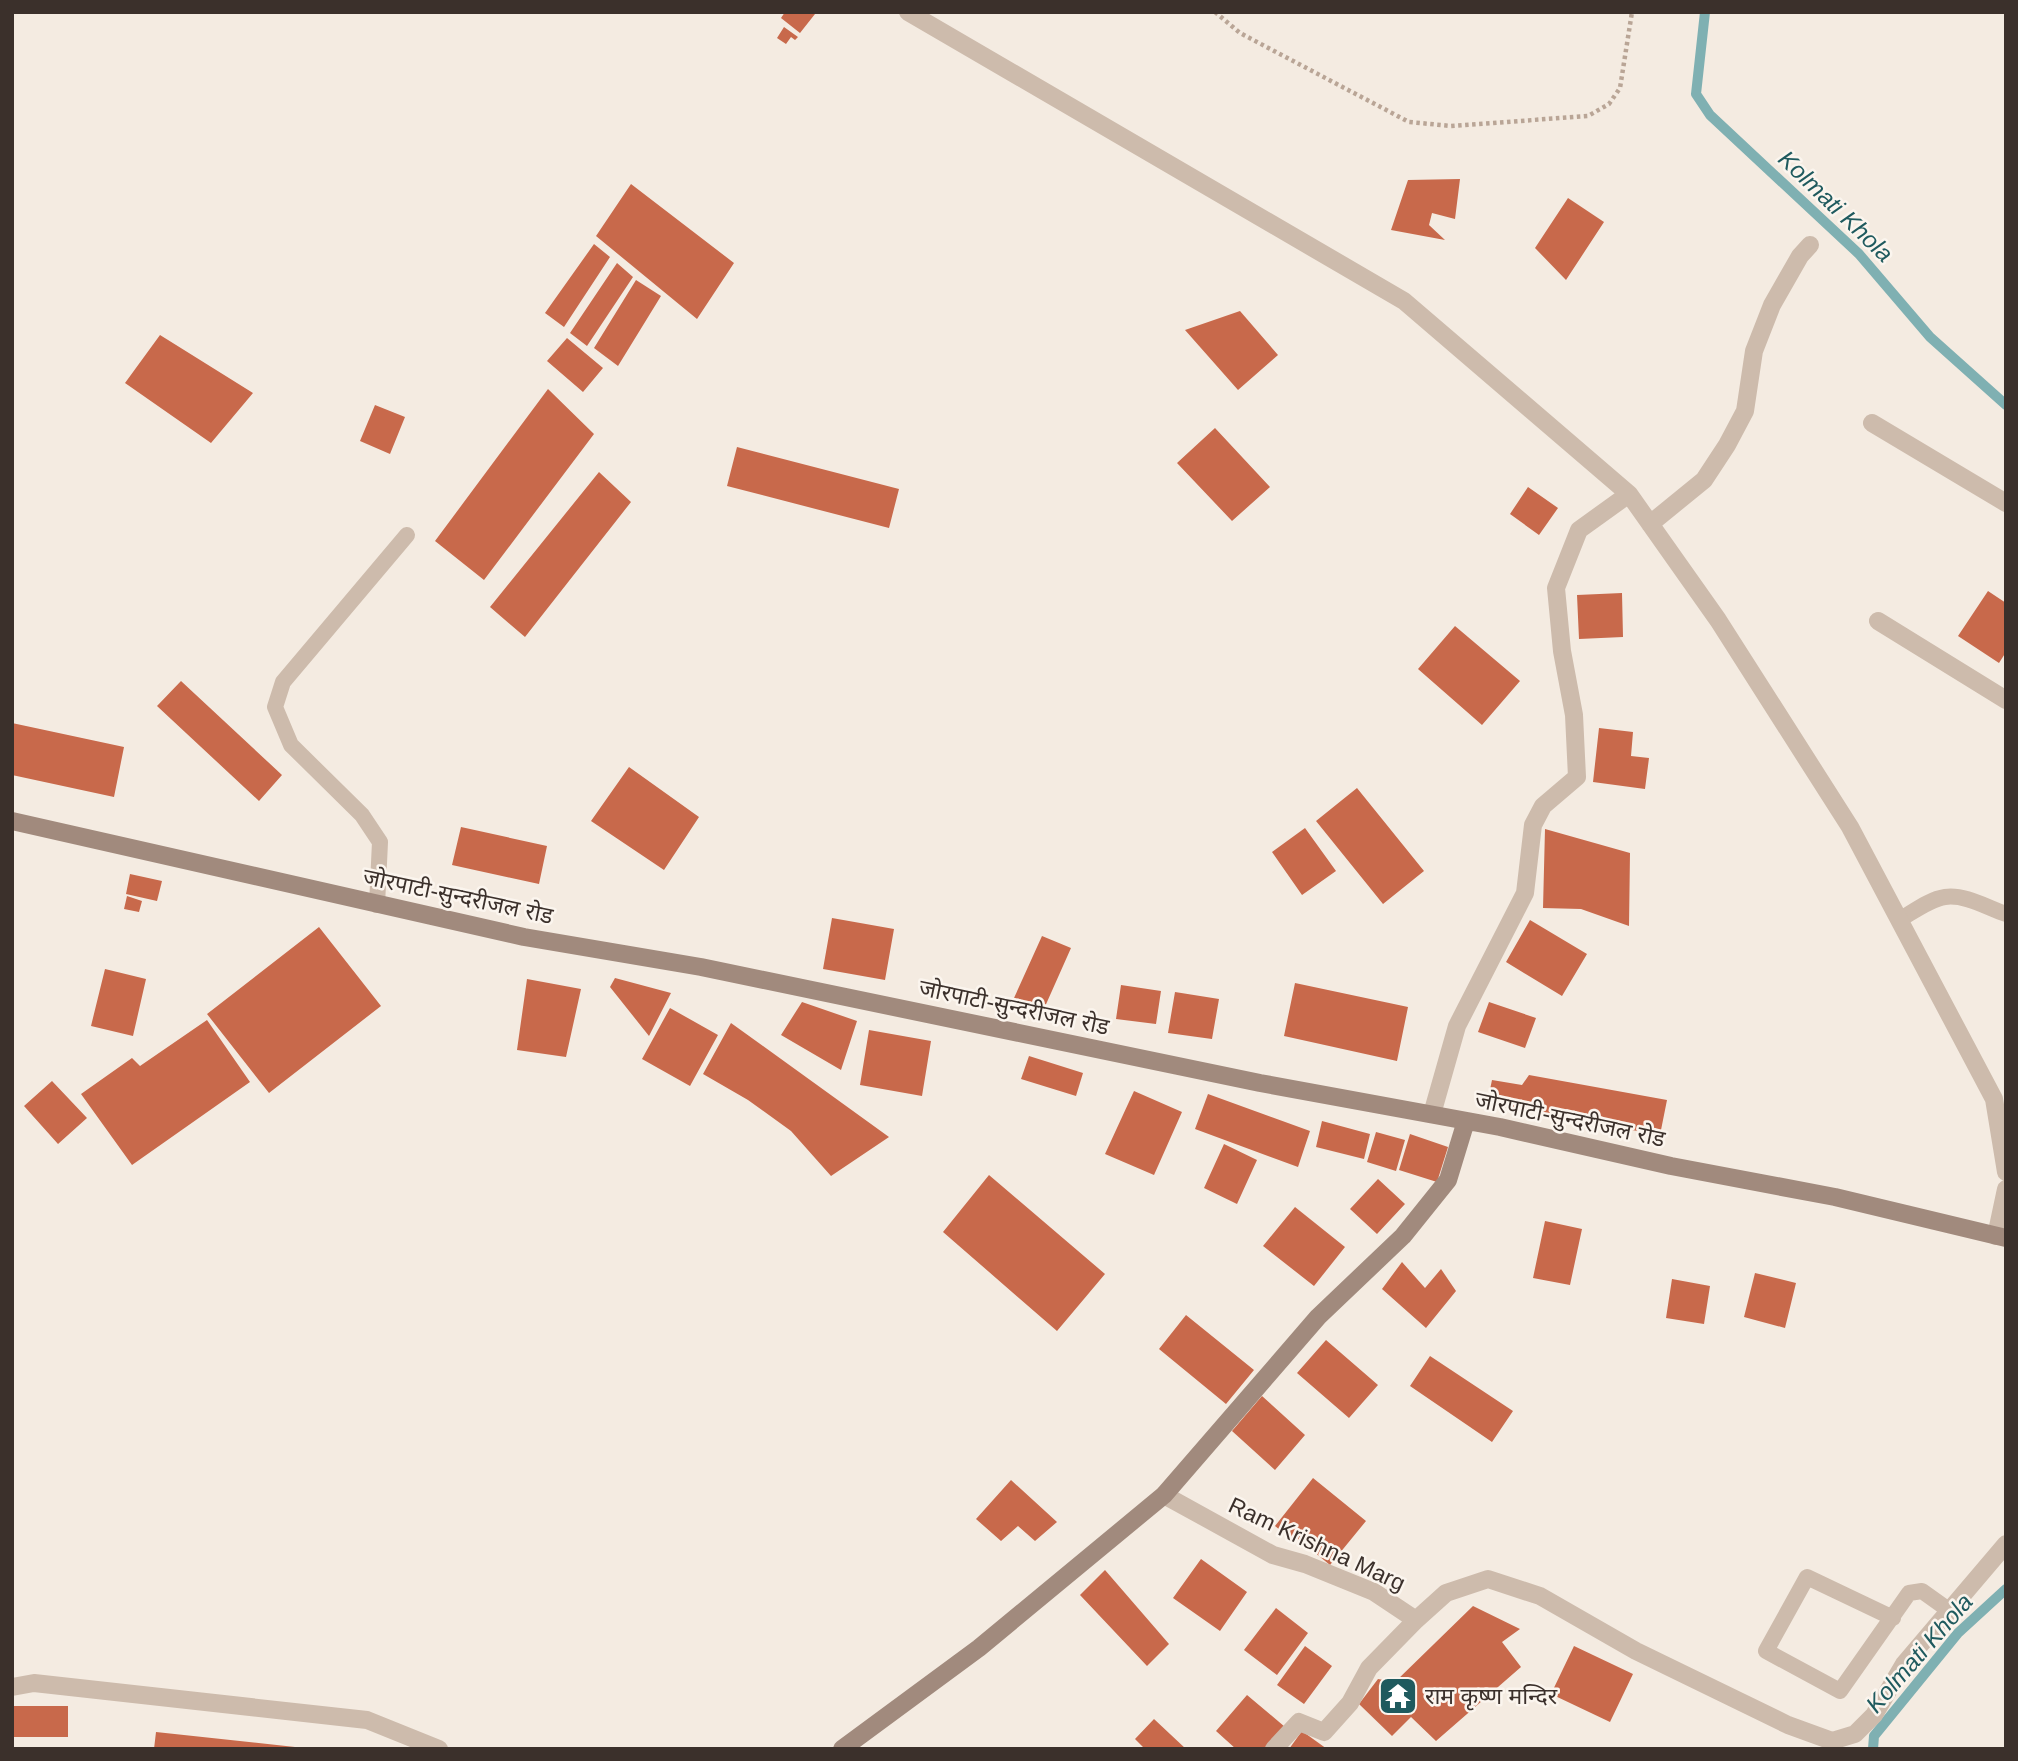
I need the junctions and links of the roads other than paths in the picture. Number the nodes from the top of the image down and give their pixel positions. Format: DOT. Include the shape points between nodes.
graph roads {
  1 [pos="908,12"];
  2 [pos="1810,245"];
  3 [pos="1872,423"];
  4 [pos="1629,494"];
  5 [pos="2006,503"];
  6 [pos="1650,524"];
  7 [pos="407,535"];
  8 [pos="1878,621"];
  9 [pos="2006,700"];
  10 [pos="12,821"];
  11 [pos="377,905"];
  12 [pos="2006,914"];
  13 [pos="1899,920"];
  14 [pos="1432,1114"];
  15 [pos="1466,1121"];
  16 [pos="2006,1172"];
  17 [pos="2006,1189"];
  18 [pos="2001,1237"];
  19 [pos="1164,1495"];
  20 [pos="2006,1544"];
  21 [pos="1950,1611"];
  22 [pos="1893,1618"];
  23 [pos="1416,1620"];
  24 [pos="12,1687"];
  25 [pos="439,1749"];
  26 [pos="842,1749"];
  27 [pos="1274,1749"];
  1 -- 4 [label="street" via="1404,301"];
  2 -- 6 [label="street" via="1772,305 1754,351 1745,411 1727,445 1704,480"];
  3 -- 5 [label="street"];
  4 -- 6 [label="street"];
  4 -- 14 [label="street" via="1579,530 1556,588 1574,715 1577,777 1543,806 1533,825 1525,893 1457,1026"];
  6 -- 13 [label="street" via="1718,620 1850,827"];
  7 -- 11 [label="lane" via="283,682 275,707 291,744 362,815 380,842"];
  8 -- 9 [label="street"];
  10 -- 11 [label="main road, जोरपाटी-सुन्दरीजल रोड"];
  11 -- 14 [label="main road, जोरपाटी-सुन्दरीजल रोड"];
  12 -- 13 [label="lane" via="1946,897"];
  13 -- 16 [label="street" via="1994,1099"];
  14 -- 15 [label="main road, जोरपाटी-सुन्दरीजल रोड"];
  15 -- 18 [label="main road, जोरपाटी-सुन्दरीजल रोड" via="1835,1197"];
  15 -- 19 [label="main road" via="1448,1180 1403,1236 1318,1317"];
  17 -- 18 [label="street"];
  19 -- 23 [label="street, Ram Krishna Marg" via="1273,1555 1374,1592"];
  19 -- 26 [label="main road" via="979,1648"];
  20 -- 21 [label="street, Ram Krishna Marg"];
  21 -- 22 [label="lane" via="1922,1591 1909,1593"];
  21 -- 23 [label="street, Ram Krishna Marg" via="1905,1664 1874,1714 1855,1734 1832,1741 1788,1725 1636,1651 1540,1596 1488,1579 1447,1593"];
  22 -- 22 [label="lane" via="1840,1691 1766,1651 1807,1577"];
  23 -- 27 [label="street" via="1369,1668 1350,1703 1324,1732 1299,1721"];
  24 -- 25 [label="street" via="34,1683 368,1720"];
}
